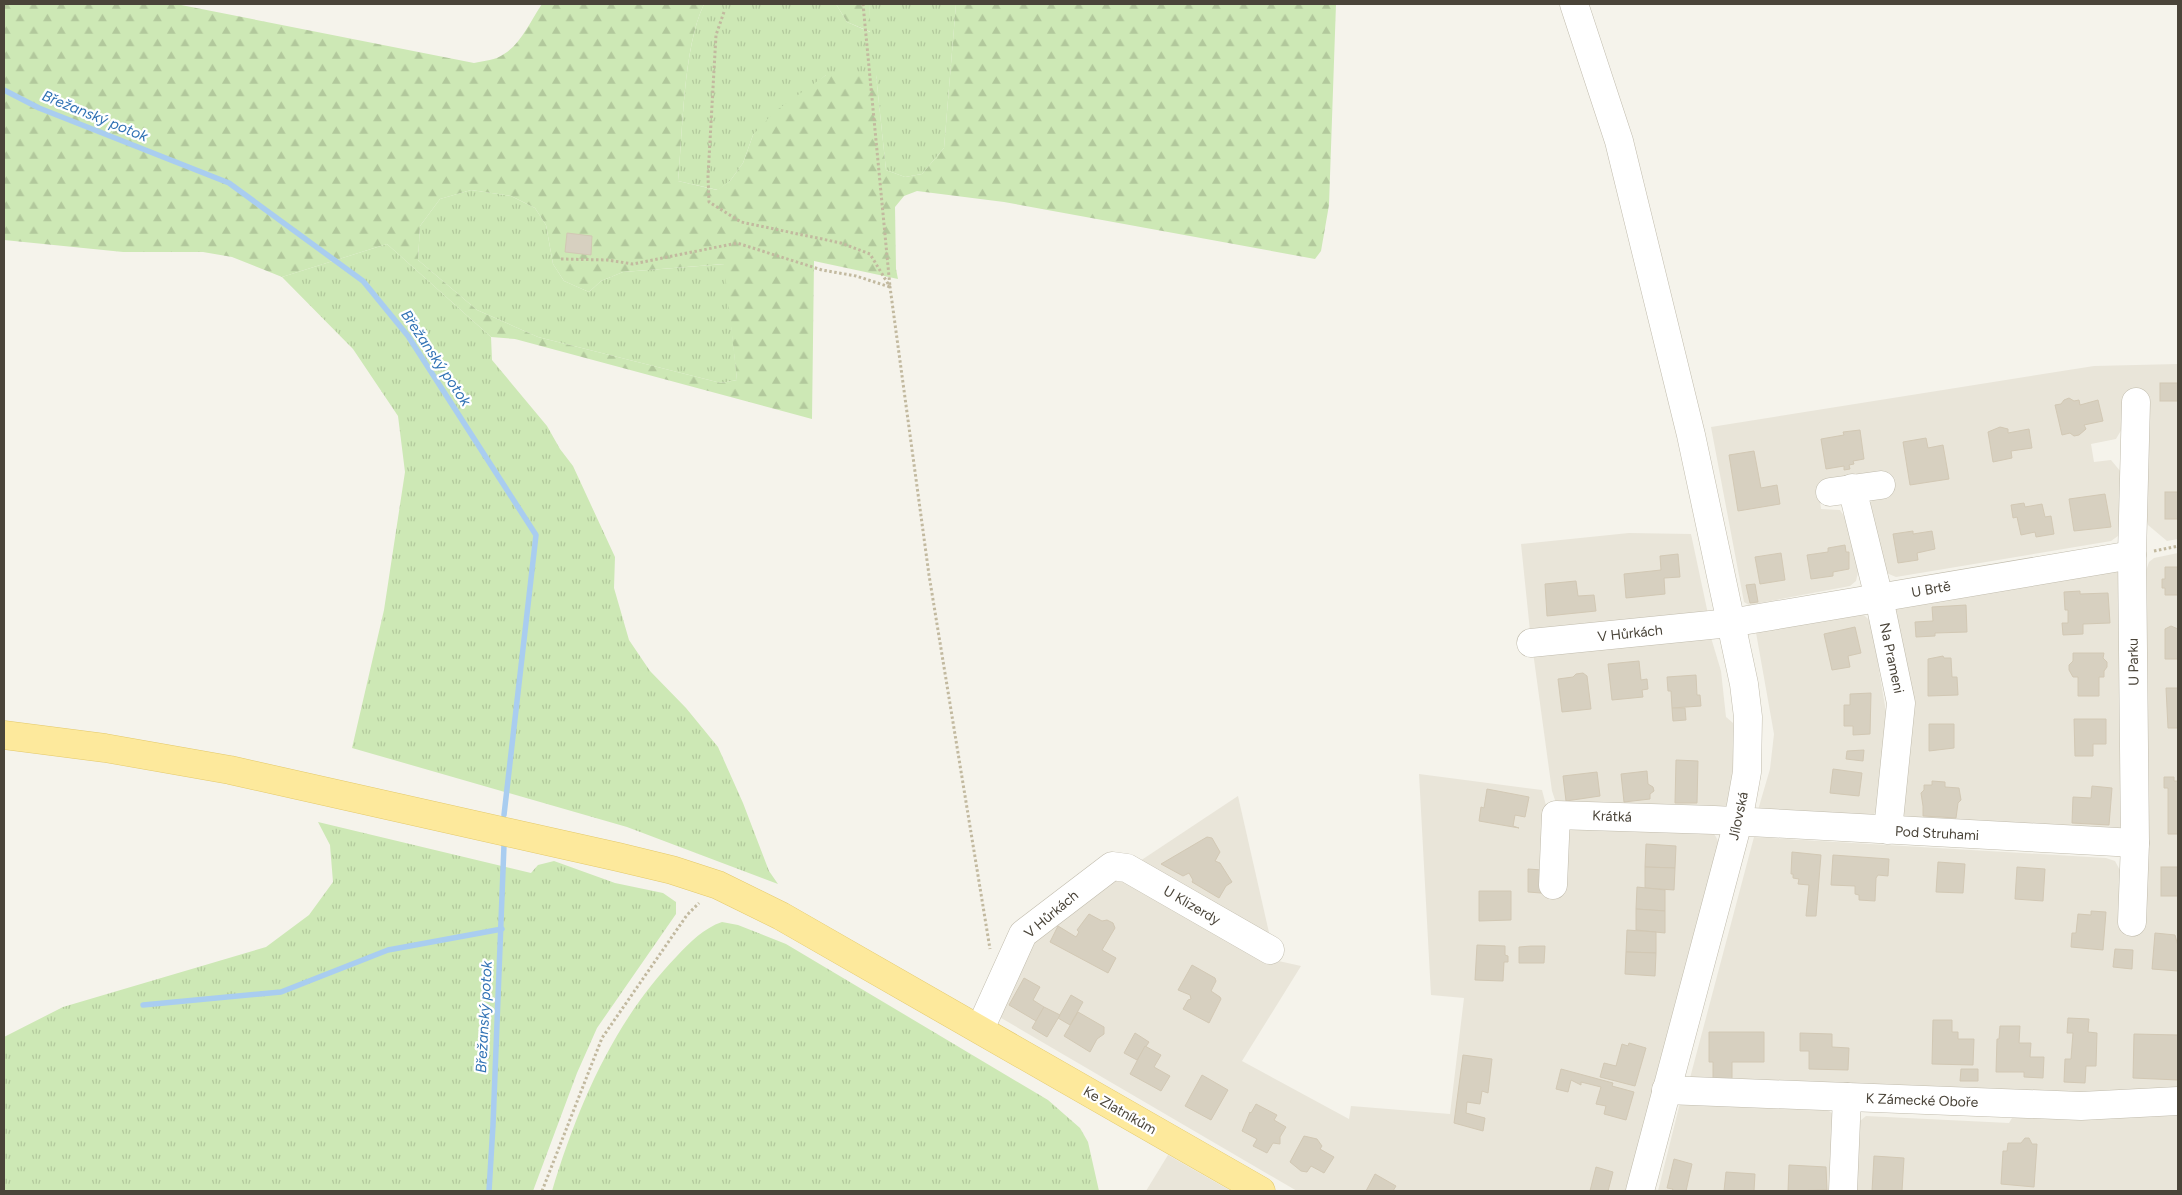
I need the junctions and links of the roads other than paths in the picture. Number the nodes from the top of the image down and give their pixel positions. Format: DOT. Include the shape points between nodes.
graph roads {
  1 [pos="1574,4"];
  2 [pos="2136,402"];
  3 [pos="1880,484"];
  4 [pos="2132,555"];
  5 [pos="1879,598"];
  6 [pos="1730,623"];
  7 [pos="1531,643"];
  8 [pos="4,735"];
  9 [pos="1738,822"];
  10 [pos="1888,830"];
  11 [pos="2135,843"];
  12 [pos="1112,866"];
  13 [pos="1553,885"];
  14 [pos="2132,922"];
  15 [pos="1270,950"];
  16 [pos="980,1029"];
  17 [pos="1666,1090"];
  18 [pos="1847,1098"];
  19 [pos="2178,1101"];
  20 [pos="1261,1191"];
  21 [pos="1640,1191"];
  22 [pos="1843,1191"];
  1 -- 6 [label="street, Jílovská" via="1619,141 1691,435"];
  2 -- 4 [label="street, U Parku"];
  3 -- 5 [label="street, Na Prameni" via="1841,490"];
  4 -- 5 [label="street, U Brtě"];
  4 -- 11 [label="street, U Parku"];
  5 -- 6 [label="street, U Brtě"];
  5 -- 10 [label="street, Na Prameni" via="1901,703"];
  6 -- 7 [label="street, V Hůrkách"];
  6 -- 9 [label="street, Jílovská" via="1748,717 1747,772"];
  8 -- 16 [label="main road, Ke Zlatníkům" via="105,748 230,770 672,870 718,885 781,916"];
  9 -- 10 [label="street, Pod Struhami"];
  9 -- 13 [label="street, Krátká" via="1556,815"];
  9 -- 17 [label="street, Jílovská"];
  10 -- 11 [label="street, Pod Struhami"];
  11 -- 14 [label="street, U Parku"];
  12 -- 15 [label="street, U Klizerdy" via="1127,868"];
  12 -- 16 [label="street, V Hůrkách" via="1024,934"];
  16 -- 20 [label="main road, Ke Zlatníkům"];
  17 -- 18 [label="street, K Zámecké Oboře"];
  17 -- 21 [label="street, Jílovská"];
  18 -- 19 [label="street, K Zámecké Oboře" via="2080,1106"];
  18 -- 22 [label="street"];
}
